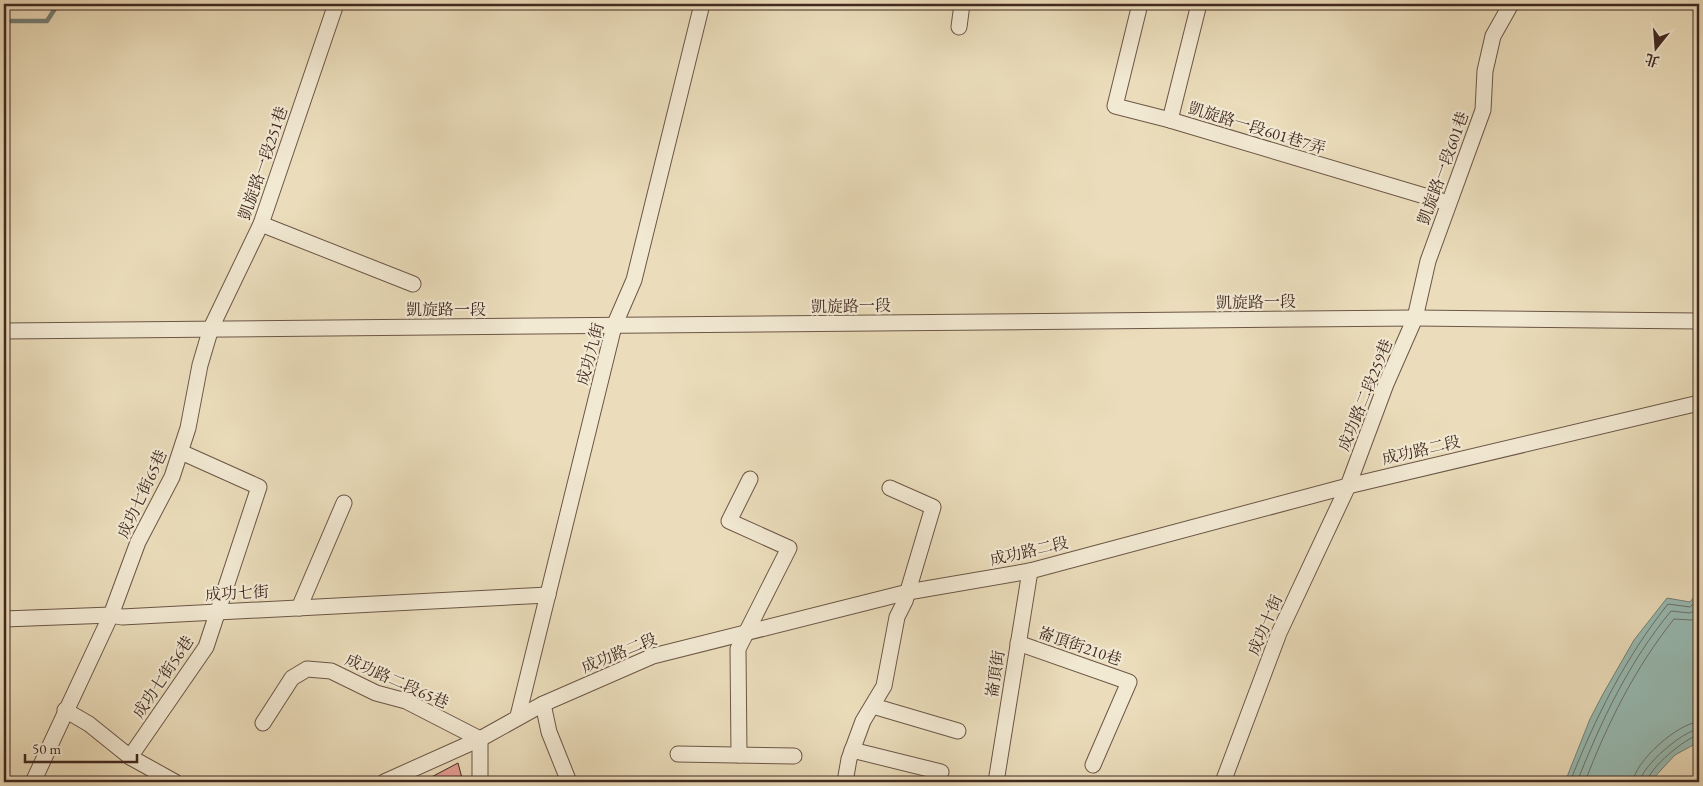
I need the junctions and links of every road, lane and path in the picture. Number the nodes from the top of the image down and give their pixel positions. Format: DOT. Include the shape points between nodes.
graph roads {
  1 [pos="336,4"];
  2 [pos="702,4"];
  3 [pos="962,4"];
  4 [pos="1140,4"];
  5 [pos="1199,4"];
  6 [pos="1511,4"];
  7 [pos="959,26"];
  8 [pos="1170,120"];
  9 [pos="1448,203"];
  10 [pos="261,224"];
  11 [pos="413,284"];
  12 [pos="1415,318"];
  13 [pos="1699,321"];
  14 [pos="614,326"];
  15 [pos="211,328"];
  16 [pos="4,331"];
  17 [pos="1699,403"];
  18 [pos="181,452"];
  19 [pos="750,478"];
  20 [pos="1348,486"];
  21 [pos="890,488"];
  22 [pos="344,502"];
  23 [pos="1030,571"];
  24 [pos="908,592"];
  25 [pos="548,595"];
  26 [pos="299,608"];
  27 [pos="217,612"];
  28 [pos="111,615"];
  29 [pos="4,619"];
  30 [pos="747,633"];
  31 [pos="1018,643"];
  32 [pos="543,704"];
  33 [pos="873,706"];
  34 [pos="65,710"];
  35 [pos="518,716"];
  36 [pos="263,723"];
  37 [pos="958,731"];
  38 [pos="480,740"];
  39 [pos="852,750"];
  40 [pos="678,754"];
  41 [pos="739,755"];
  42 [pos="794,756"];
  43 [pos="130,757"];
  44 [pos="1093,765"];
  45 [pos="941,772"];
  46 [pos="33,782"];
  47 [pos="175,782"];
  48 [pos="384,782"];
  49 [pos="480,782"];
  50 [pos="568,782"];
  51 [pos="845,782"];
  52 [pos="996,782"];
  53 [pos="1223,782"];
  1 -- 10 [label="street, 凱旋路一段251巷"];
  2 -- 14 [label="street, 成功九街" via="634,280"];
  3 -- 7 [label="street"];
  4 -- 8 [label="street" via="1115,106"];
  5 -- 8 [label="street, 凱旋路一段601巷7弄"];
  6 -- 9 [label="street, 凱旋路一段601巷" via="1493,36 1485,70 1483,110"];
  8 -- 9 [label="street, 凱旋路一段601巷7弄"];
  9 -- 12 [label="street, 凱旋路一段601巷" via="1428,261"];
  10 -- 11 [label="street"];
  10 -- 15 [label="street, 凱旋路一段251巷"];
  12 -- 13 [label="street, 凱旋路一段"];
  12 -- 14 [label="street, 凱旋路一段"];
  12 -- 20 [label="street, 成功路二段259巷"];
  14 -- 15 [label="street, 凱旋路一段"];
  14 -- 25 [label="street, 成功九街"];
  15 -- 16 [label="street, 凱旋路一段"];
  15 -- 18 [label="street, 成功七街65巷"];
  17 -- 20 [label="street, 成功路二段"];
  18 -- 27 [label="street, 成功七街56巷" via="259,487"];
  18 -- 28 [label="street, 成功七街65巷" via="172,477 138,542"];
  19 -- 30 [label="street" via="729,521 789,548"];
  20 -- 23 [label="street, 成功路二段"];
  20 -- 53 [label="street, 成功十街" via="1279,633"];
  21 -- 24 [label="street" via="932,507"];
  22 -- 26 [label="street"];
  23 -- 24 [label="street, 成功路二段"];
  23 -- 31 [label="street, 崙頂街"];
  24 -- 30 [label="street, 成功路二段"];
  24 -- 33 [label="street" via="897,617 884,686"];
  25 -- 26 [label="street, 成功七街"];
  25 -- 35 [label="street, 成功九街"];
  26 -- 27 [label="street, 成功七街"];
  27 -- 28 [label="street, 成功七街"];
  27 -- 43 [label="street, 成功七街56巷" via="206,647"];
  28 -- 29 [label="street, 成功七街"];
  28 -- 34 [label="street"];
  30 -- 32 [label="street, 成功路二段" via="653,656"];
  30 -- 41 [label="street" via="738,649"];
  31 -- 44 [label="street, 崙頂街210巷" via="1129,682"];
  31 -- 52 [label="street, 崙頂街"];
  32 -- 35 [label="street, 成功路二段"];
  32 -- 50 [label="street" via="548,732"];
  33 -- 37 [label="street"];
  33 -- 39 [label="street" via="863,721"];
  34 -- 43 [label="street" via="89,724"];
  34 -- 46 [label="street"];
  35 -- 38 [label="street, 成功路二段"];
  36 -- 38 [label="street, 成功路二段65巷" via="292,678 307,669 331,671 376,693 406,700"];
  38 -- 48 [label="street, 成功路二段"];
  38 -- 49 [label="street"];
  39 -- 45 [label="street"];
  39 -- 51 [label="street"];
  40 -- 41 [label="street"];
  41 -- 42 [label="street"];
  43 -- 47 [label="street"];
}
